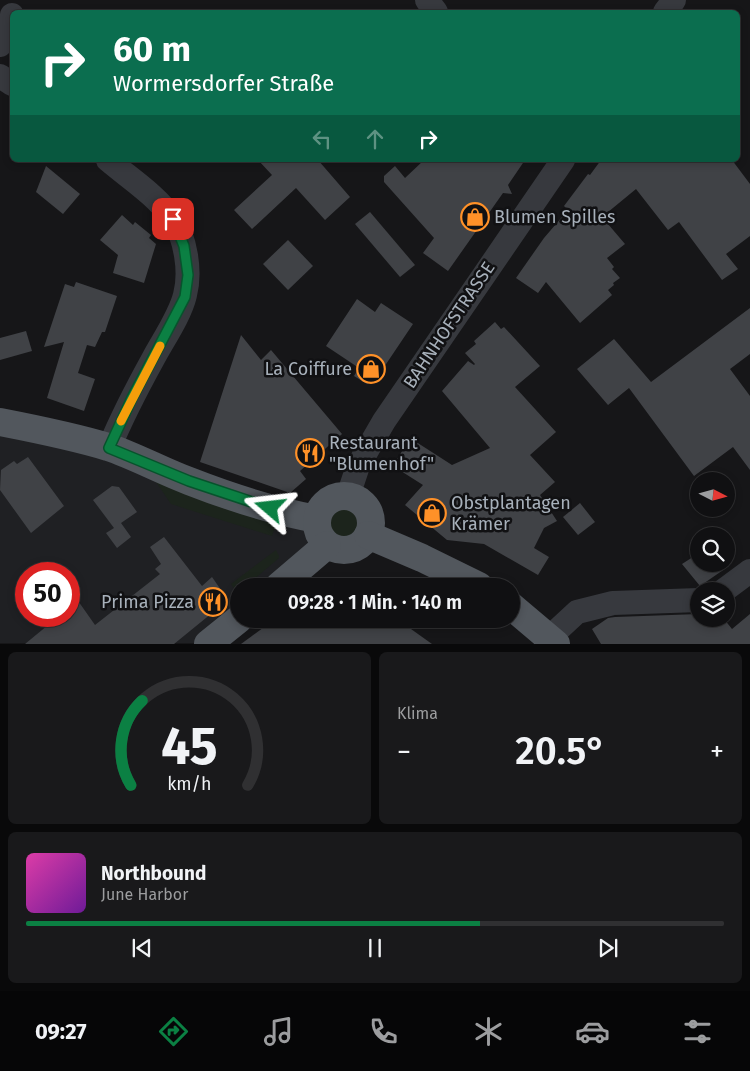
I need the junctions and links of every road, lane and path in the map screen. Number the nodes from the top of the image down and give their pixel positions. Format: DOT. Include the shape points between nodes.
graph roads {
  1 [pos="10,25"];
  2 [pos="0,45"];
  3 [pos="110,162"];
  4 [pos="562,162"];
  5 [pos="0,422"];
  6 [pos="109,448"];
  7 [pos="348,496"];
  8 [pos="317,519"];
  9 [pos="368,535"];
  10 [pos="327,545"];
  11 [pos="750,571"];
  12 [pos="288,578"];
  13 [pos="463,578"];
  14 [pos="735,582"];
  15 [pos="690,600"];
  16 [pos="520,613"];
  17 [pos="230,626"];
  18 [pos="553,640"];
  19 [pos="208,644"];
  1 -- 2 [label="street"];
  3 -- 6 [label="street" via="151,195 173,219 184,246 188,275 185,297"];
  4 -- 7 [label="street, BAHNHOFSTRASSE" via="384,421 358,466"];
  5 -- 6 [label="main road" via="45,430"];
  6 -- 8 [label="main road" via="219,492"];
  7 -- 8 [label="main road" via="329,500"];
  7 -- 9 [label="main road" via="361,502 368,512 371,524"];
  8 -- 10 [label="main road" via="318,533"];
  9 -- 10 [label="main road" via="353,549 339,550"];
  9 -- 13 [label="main road"];
  10 -- 12 [label="main road"];
  11 -- 14 [label="street"];
  15 -- 18 [label="street" via="613,603 577,612"];
  16 -- 18 [label="main road"];
  17 -- 19 [label="main road"];
}
